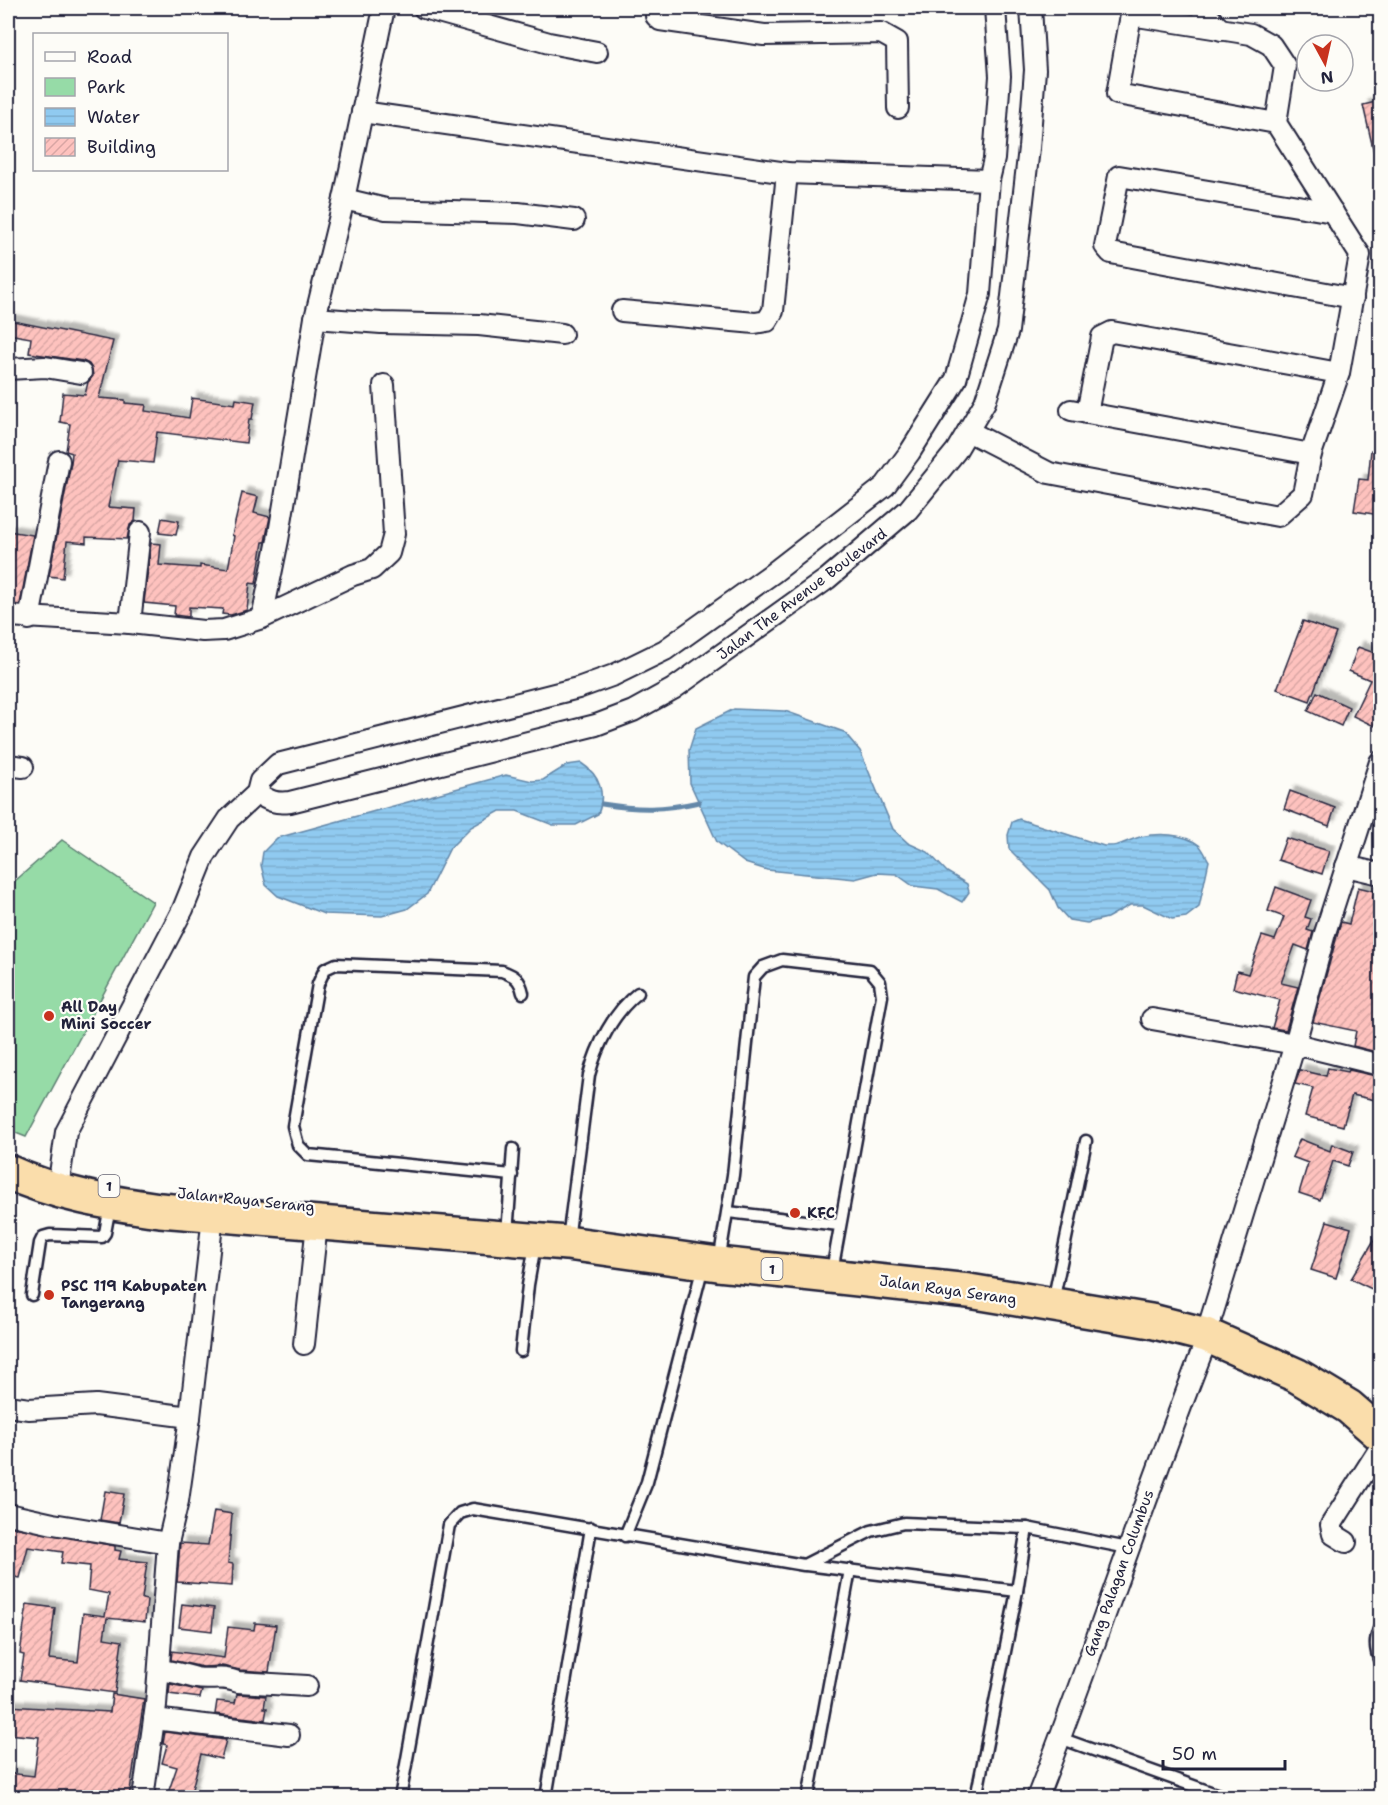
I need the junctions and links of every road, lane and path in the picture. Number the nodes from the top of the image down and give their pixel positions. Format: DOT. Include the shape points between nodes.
graph roads {
  1 [pos="384,8"];
  2 [pos="424,8"];
  3 [pos="656,8"];
  4 [pos="995,8"];
  5 [pos="1030,8"];
  6 [pos="1163,8"];
  7 [pos="1201,8"];
  8 [pos="1145,18"];
  9 [pos="1221,30"];
  10 [pos="597,52"];
  11 [pos="898,108"];
  12 [pos="362,112"];
  13 [pos="1276,123"];
  14 [pos="787,173"];
  15 [pos="989,180"];
  16 [pos="344,200"];
  17 [pos="1333,213"];
  18 [pos="574,220"];
  19 [pos="1353,298"];
  20 [pos="622,311"];
  21 [pos="315,318"];
  22 [pos="562,334"];
  23 [pos="8,369"];
  24 [pos="81,373"];
  25 [pos="1339,373"];
  26 [pos="384,385"];
  27 [pos="968,430"];
  28 [pos="1311,454"];
  29 [pos="59,461"];
  30 [pos="885,486"];
  31 [pos="908,510"];
  32 [pos="140,532"];
  33 [pos="8,616"];
  34 [pos="262,618"];
  35 [pos="29,619"];
  36 [pos="130,623"];
  37 [pos="1380,762"];
  38 [pos="258,793"];
  39 [pos="1346,866"];
  40 [pos="1380,874"];
  41 [pos="523,993"];
  42 [pos="638,993"];
  43 [pos="1152,1019"];
  44 [pos="1295,1044"];
  45 [pos="1380,1065"];
  46 [pos="1086,1141"];
  47 [pos="513,1149"];
  48 [pos="8,1152"];
  49 [pos="8,1172"];
  50 [pos="512,1174"];
  51 [pos="57,1181"];
  52 [pos="111,1203"];
  53 [pos="728,1212"];
  54 [pos="213,1216"];
  55 [pos="317,1224"];
  56 [pos="839,1225"];
  57 [pos="510,1239"];
  58 [pos="567,1243"];
  59 [pos="711,1263"];
  60 [pos="831,1275"];
  61 [pos="32,1294"];
  62 [pos="1054,1305"];
  63 [pos="1204,1342"];
  64 [pos="304,1344"];
  65 [pos="521,1351"];
  66 [pos="8,1406"];
  67 [pos="190,1417"];
  68 [pos="1380,1434"];
  69 [pos="1380,1448"];
  70 [pos="8,1514"];
  71 [pos="591,1528"];
  72 [pos="1027,1528"];
  73 [pos="625,1536"];
  74 [pos="1346,1542"];
  75 [pos="168,1543"];
  76 [pos="1128,1548"];
  77 [pos="804,1565"];
  78 [pos="850,1570"];
  79 [pos="1017,1591"];
  80 [pos="1380,1627"];
  81 [pos="1380,1662"];
  82 [pos="159,1670"];
  83 [pos="307,1686"];
  84 [pos="154,1719"];
  85 [pos="289,1734"];
  86 [pos="1060,1738"];
  87 [pos="143,1797"];
  88 [pos="400,1797"];
  89 [pos="546,1797"];
  90 [pos="808,1797"];
  91 [pos="976,1797"];
  92 [pos="1037,1797"];
  93 [pos="1227,1797"];
  1 -- 12 [label="street"];
  2 -- 10 [label="street" via="549,44"];
  3 -- 11 [label="street" via="660,20 764,35 881,33 898,45"];
  4 -- 15 [label="street" via="1000,76"];
  5 -- 27 [label="street, Jalan The Avenue Boulevard" via="1035,70 1008,331 985,402"];
  6 -- 8 [label="street"];
  7 -- 9 [label="street"];
  8 -- 9 [label="street"];
  8 -- 13 [label="street" via="1131,15 1118,94"];
  9 -- 13 [label="street" via="1251,34 1271,45 1285,66"];
  12 -- 14 [label="street"];
  12 -- 16 [label="street"];
  13 -- 17 [label="street"];
  14 -- 15 [label="street"];
  14 -- 20 [label="street" via="773,310 767,321"];
  15 -- 30 [label="street" via="980,294 956,379"];
  16 -- 18 [label="street" via="386,209 518,213"];
  16 -- 21 [label="street"];
  17 -- 19 [label="street" via="1360,255"];
  17 -- 19 [label="street" via="1119,176 1105,246 1111,253"];
  19 -- 25 [label="street"];
  21 -- 22 [label="street" via="479,325"];
  21 -- 34 [label="street"];
  23 -- 24 [label="street" via="45,367"];
  25 -- 28 [label="street"];
  25 -- 28 [label="street" via="1112,332 1102,337 1079,412"];
  26 -- 34 [label="street" via="394,534 389,553 372,569"];
  27 -- 28 [label="street" via="1049,473 1278,516 1303,494"];
  27 -- 31 [label="street, Jalan The Avenue Boulevard"];
  29 -- 35 [label="street"];
  30 -- 31 [label="street"];
  30 -- 38 [label="street" via="665,650 614,675 578,688 278,764 260,781"];
  31 -- 38 [label="street, Jalan The Avenue Boulevard" via="768,623 673,690 633,711 596,725 290,802 269,801"];
  32 -- 36 [label="street"];
  33 -- 35 [label="street"];
  34 -- 36 [label="street" via="203,632"];
  35 -- 36 [label="street"];
  37 -- 39 [label="street, Gang Palagan Columbus"];
  38 -- 51 [label="street" via="229,819 204,857 183,909 66,1132"];
  39 -- 40 [label="street"];
  39 -- 44 [label="street, Gang Palagan Columbus"];
  41 -- 50 [label="lane" via="521,982 502,971 336,964 325,969 318,984 293,1126 298,1145 308,1155"];
  42 -- 58 [label="lane" via="626,1003 595,1052"];
  43 -- 44 [label="street"];
  44 -- 45 [label="street"];
  44 -- 63 [label="street, Gang Palagan Columbus"];
  46 -- 62 [label="lane"];
  47 -- 50 [label="lane"];
  48 -- 51 [label="highway, Jalan Raya Serang / 1"];
  49 -- 51 [label="highway, Jalan Raya Serang / 1"];
  50 -- 57 [label="lane"];
  51 -- 52 [label="highway, Jalan Raya Serang / 1"];
  51 -- 57 [label="highway, Jalan Raya Serang / 1" via="438,1218"];
  52 -- 54 [label="highway, Jalan Raya Serang / 1"];
  52 -- 61 [label="lane" via="102,1236 43,1237"];
  53 -- 56 [label="lane"];
  53 -- 56 [label="lane" via="754,977 763,967 782,960 870,970 880,982 882,996"];
  53 -- 59 [label="lane"];
  54 -- 55 [label="highway, Jalan Raya Serang / 1"];
  54 -- 67 [label="street"];
  55 -- 57 [label="highway, Jalan Raya Serang / 1"];
  55 -- 64 [label="street"];
  56 -- 60 [label="lane"];
  57 -- 58 [label="highway, Jalan Raya Serang / 1"];
  57 -- 65 [label="lane" via="528,1285"];
  58 -- 59 [label="highway, Jalan Raya Serang / 1"];
  59 -- 60 [label="highway, Jalan Raya Serang / 1"];
  59 -- 73 [label="lane" via="647,1482"];
  60 -- 62 [label="highway, Jalan Raya Serang / 1"];
  62 -- 63 [label="highway, Jalan Raya Serang" via="1090,1319"];
  63 -- 68 [label="highway, Jalan Raya Serang" via="1349,1407"];
  63 -- 76 [label="street, Gang Palagan Columbus"];
  66 -- 67 [label="street" via="96,1406"];
  67 -- 75 [label="street"];
  69 -- 74 [label="street" via="1333,1521 1333,1534"];
  70 -- 75 [label="street"];
  71 -- 73 [label="lane"];
  71 -- 88 [label="lane" via="474,1509 459,1513 449,1525"];
  71 -- 89 [label="lane"];
  72 -- 76 [label="lane"];
  72 -- 77 [label="lane" via="904,1523 871,1531"];
  72 -- 79 [label="lane"];
  73 -- 77 [label="lane"];
  75 -- 82 [label="street"];
  76 -- 86 [label="street, Gang Palagan Columbus"];
  77 -- 78 [label="lane"];
  78 -- 79 [label="lane"];
  78 -- 90 [label="lane"];
  79 -- 91 [label="lane"];
  80 -- 81 [label="lane" via="1375,1636"];
  82 -- 83 [label="street" via="195,1678 227,1677 238,1682"];
  82 -- 84 [label="street"];
  84 -- 85 [label="street"];
  84 -- 87 [label="street"];
  86 -- 92 [label="street, Gang Palagan Columbus"];
  86 -- 93 [label="lane"];
}
